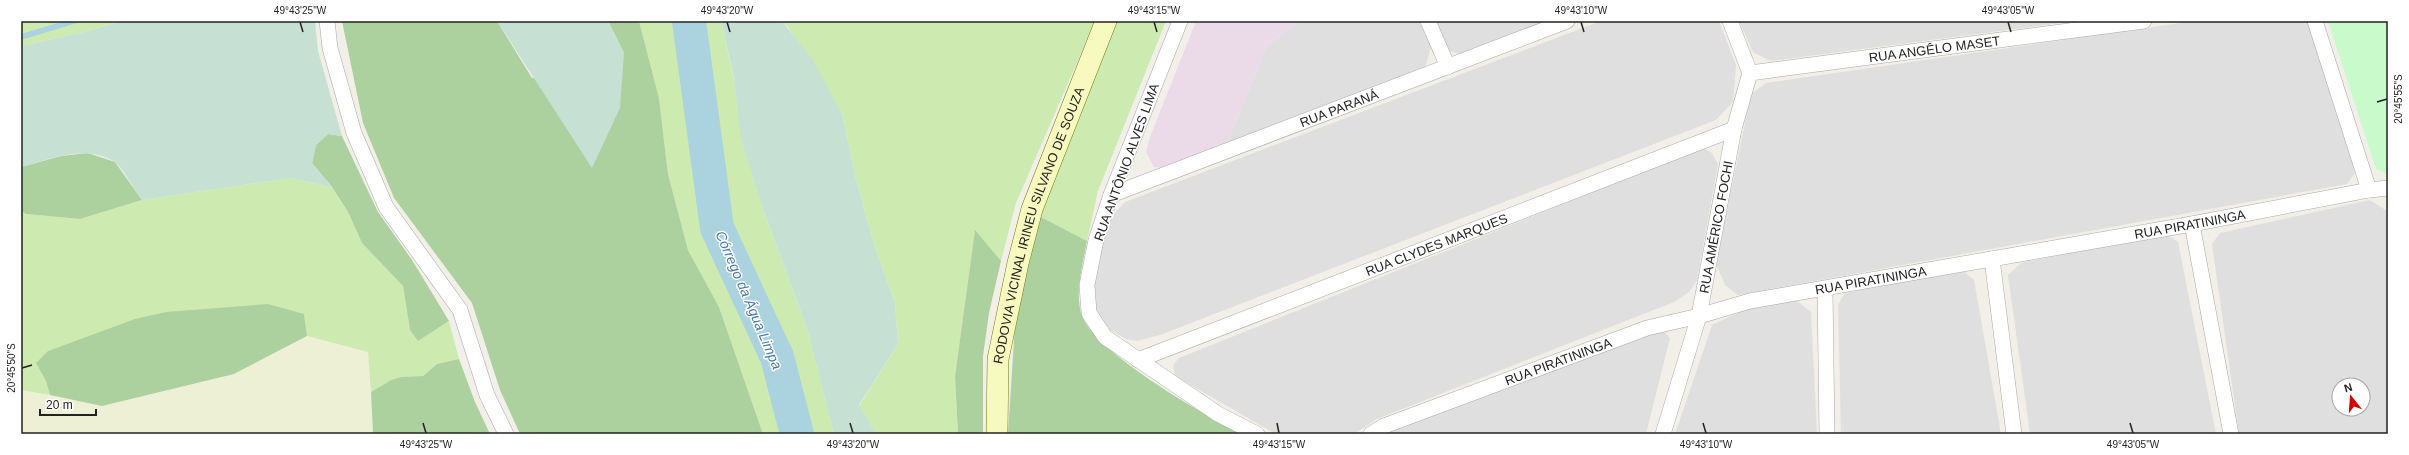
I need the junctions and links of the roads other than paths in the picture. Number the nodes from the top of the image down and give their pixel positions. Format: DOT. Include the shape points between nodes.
graph roads {
  1 [pos="327,21"];
  2 [pos="1106,21"];
  3 [pos="1180,21"];
  4 [pos="1428,21"];
  5 [pos="1566,21"];
  6 [pos="1730,21"];
  7 [pos="2144,21"];
  8 [pos="2315,21"];
  9 [pos="1448,67"];
  10 [pos="1750,73"];
  11 [pos="1734,128"];
  12 [pos="2388,188"];
  13 [pos="2369,190"];
  14 [pos="1111,195"];
  15 [pos="2192,224"];
  16 [pos="1992,259"];
  17 [pos="1825,290"];
  18 [pos="1699,316"];
  19 [pos="1138,360"];
  20 [pos="506,434"];
  21 [pos="997,434"];
  22 [pos="1257,434"];
  23 [pos="1371,434"];
  24 [pos="1663,434"];
  25 [pos="1827,434"];
  26 [pos="2014,434"];
  27 [pos="2231,434"];
  1 -- 20 [label="street" via="330,48 354,133 386,207 460,310 487,395"];
  2 -- 21 [label="main road, RODOVIA VICINAL IRINEU SILVANO DE SOUZA" via="1032,209 998,358"];
  3 -- 14 [label="street, RUA ANTÔNIO ALVES LIMA"];
  4 -- 9 [label="street"];
  5 -- 9 [label="street, RUA PARANÁ"];
  6 -- 10 [label="street"];
  7 -- 10 [label="street, RUA ANGÊLO MASET"];
  8 -- 13 [label="street"];
  9 -- 14 [label="street, RUA PARANÁ"];
  10 -- 11 [label="street, RUA AMÉRICO FOCHI"];
  11 -- 18 [label="street, RUA AMÉRICO FOCHI"];
  11 -- 19 [label="street, RUA CLYDES MARQUES"];
  12 -- 13 [label="street, RUA PIRATININGA"];
  13 -- 15 [label="street, RUA PIRATININGA"];
  14 -- 19 [label="street, RUA ANTÔNIO ALVES LIMA" via="1096,240 1087,284 1089,313 1105,337"];
  15 -- 16 [label="street, RUA PIRATININGA"];
  15 -- 27 [label="street"];
  16 -- 17 [label="street, RUA PIRATININGA"];
  16 -- 26 [label="street"];
  17 -- 18 [label="street, RUA PIRATININGA" via="1750,301"];
  17 -- 25 [label="street"];
  18 -- 23 [label="street, RUA PIRATININGA" via="1647,328 1384,426"];
  18 -- 24 [label="street, RUA AMÉRICO FOCHI"];
  19 -- 22 [label="street, RUA ANTÔNIO ALVES LIMA" via="1218,414"];
}
